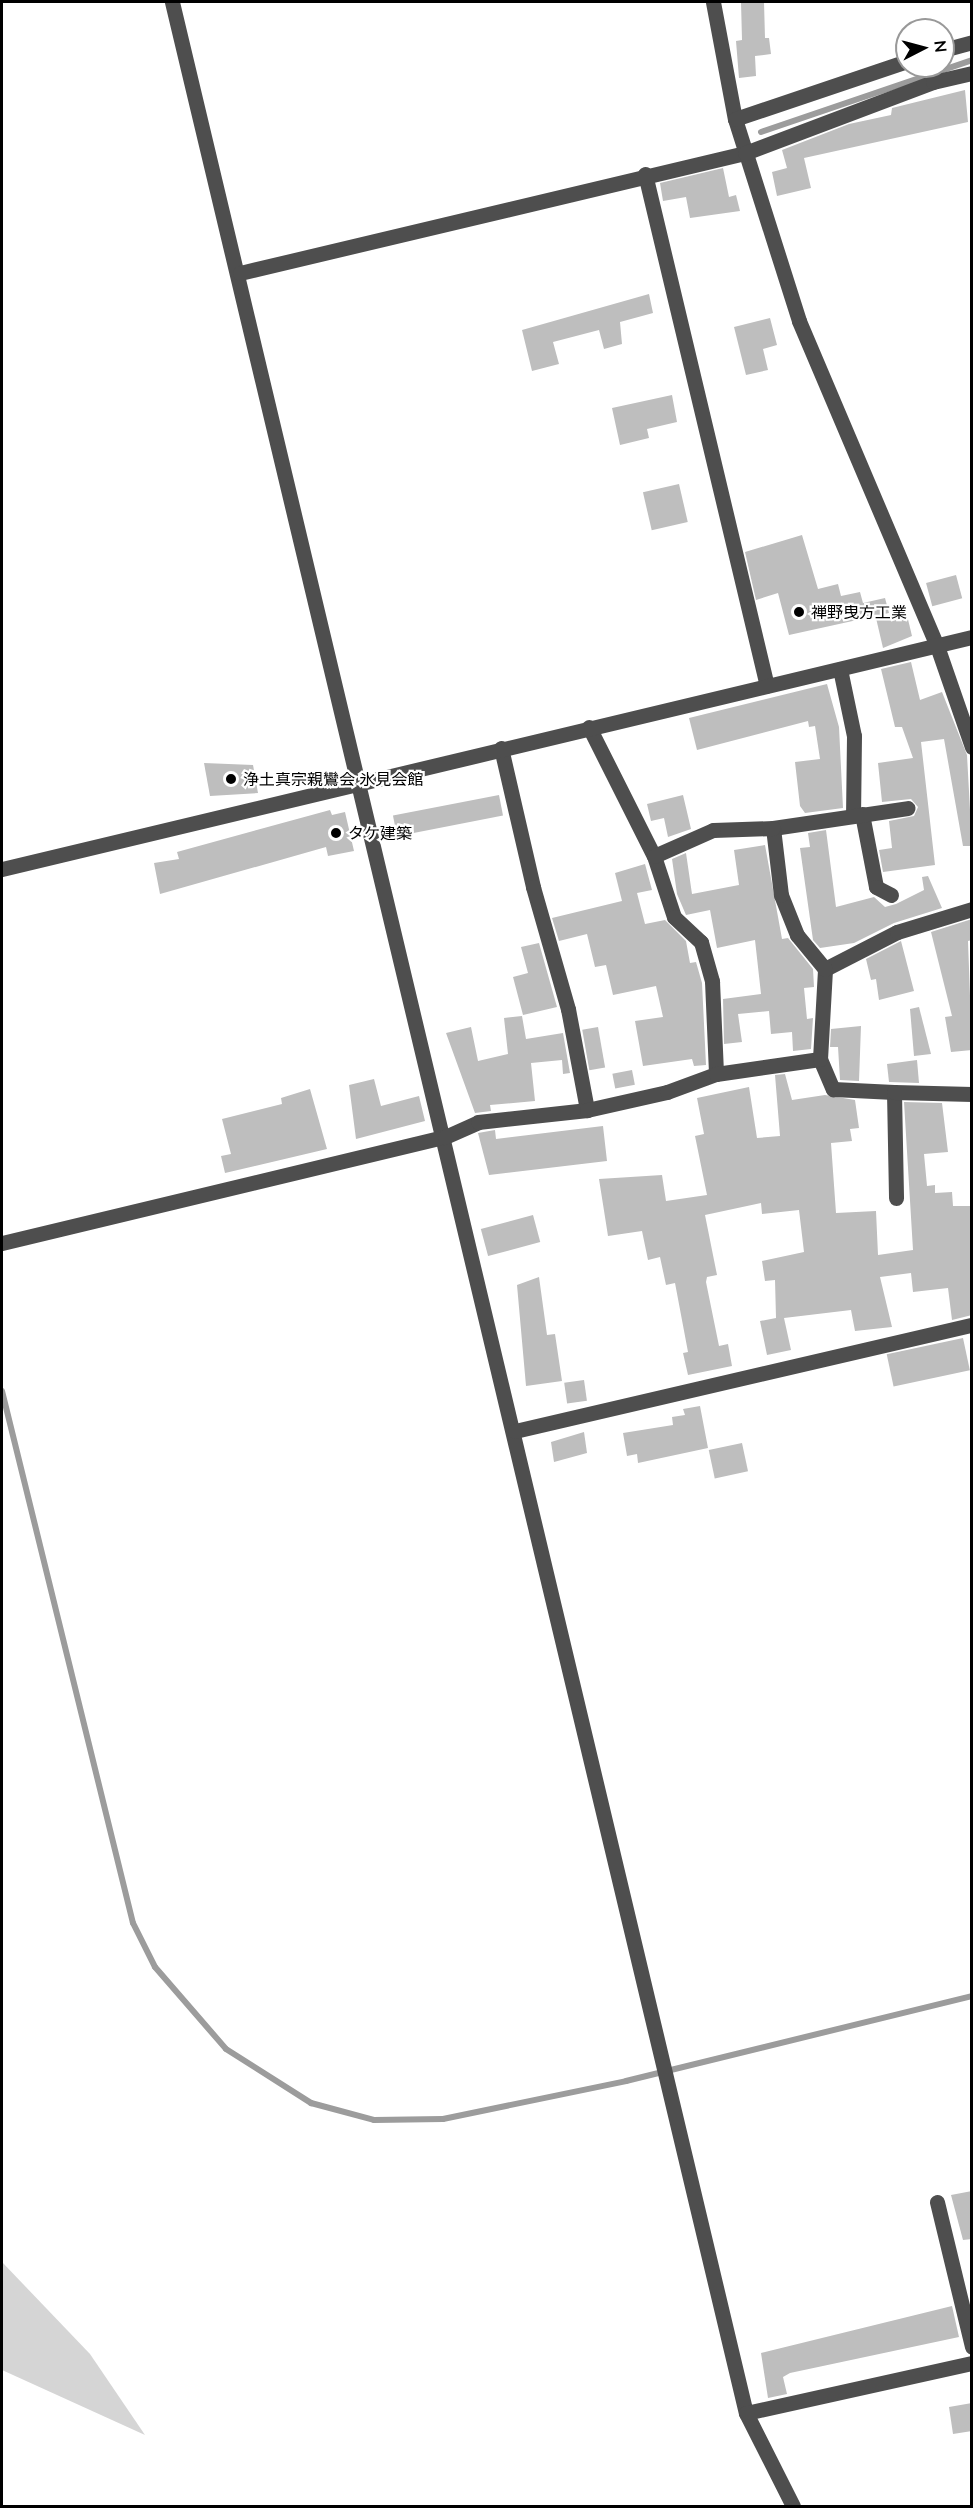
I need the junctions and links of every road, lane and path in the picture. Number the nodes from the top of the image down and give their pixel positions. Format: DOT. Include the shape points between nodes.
graph roads {
  1 [pos="172,2"];
  2 [pos="713,2"];
  3 [pos="972,42"];
  4 [pos="955,47"];
  5 [pos="895,65"];
  6 [pos="972,73"];
  7 [pos="735,118"];
  8 [pos="745,153"];
  9 [pos="645,174"];
  10 [pos="240,273"];
  11 [pos="972,637"];
  12 [pos="937,646"];
  13 [pos="840,669"];
  14 [pos="767,686"];
  15 [pos="589,727"];
  16 [pos="972,747"];
  17 [pos="501,748"];
  18 [pos="360,782"];
  19 [pos="908,808"];
  20 [pos="857,815"];
  21 [pos="773,828"];
  22 [pos="654,856"];
  23 [pos="2,869"];
  24 [pos="891,895"];
  25 [pos="972,909"];
  26 [pos="825,969"];
  27 [pos="820,1059"];
  28 [pos="716,1074"];
  29 [pos="894,1092"];
  30 [pos="972,1094"];
  31 [pos="587,1110"];
  32 [pos="445,1137"];
  33 [pos="896,1198"];
  34 [pos="2,1244"];
  35 [pos="972,1325"];
  36 [pos="515,1431"];
  37 [pos="938,2202"];
  38 [pos="972,2347"];
  39 [pos="972,2363"];
  40 [pos="746,2413"];
  41 [pos="793,2506"];
  1 -- 10 [label="street"];
  2 -- 7 [label="street"];
  3 -- 4 [label="street"];
  5 -- 7 [label="street"];
  6 -- 8 [label="street" via="933,82"];
  7 -- 8 [label="street"];
  8 -- 9 [label="street"];
  8 -- 12 [label="street" via="799,321"];
  9 -- 10 [label="street"];
  9 -- 14 [label="street"];
  10 -- 18 [label="street"];
  11 -- 12 [label="street"];
  12 -- 13 [label="street"];
  12 -- 16 [label="street"];
  13 -- 14 [label="street"];
  13 -- 20 [label="street" via="854,736"];
  14 -- 15 [label="street"];
  15 -- 17 [label="street"];
  15 -- 22 [label="street"];
  17 -- 18 [label="street"];
  17 -- 31 [label="street" via="532,887 568,1009"];
  18 -- 23 [label="street"];
  18 -- 32 [label="street"];
  19 -- 20 [label="street"];
  20 -- 21 [label="street"];
  20 -- 24 [label="street" via="876,887"];
  21 -- 22 [label="street" via="713,830"];
  21 -- 26 [label="street" via="781,895 797,935"];
  22 -- 28 [label="street" via="674,917 701,942 712,981"];
  25 -- 26 [label="street" via="897,932"];
  26 -- 27 [label="street"];
  27 -- 28 [label="street"];
  27 -- 29 [label="street" via="833,1089"];
  28 -- 31 [label="street" via="667,1092"];
  29 -- 30 [label="street"];
  29 -- 33 [label="street"];
  31 -- 32 [label="street" via="478,1122"];
  32 -- 34 [label="street"];
  32 -- 36 [label="street"];
  35 -- 36 [label="street"];
  36 -- 40 [label="street"];
  37 -- 38 [label="street"];
  39 -- 40 [label="street"];
  40 -- 41 [label="street"];
}
